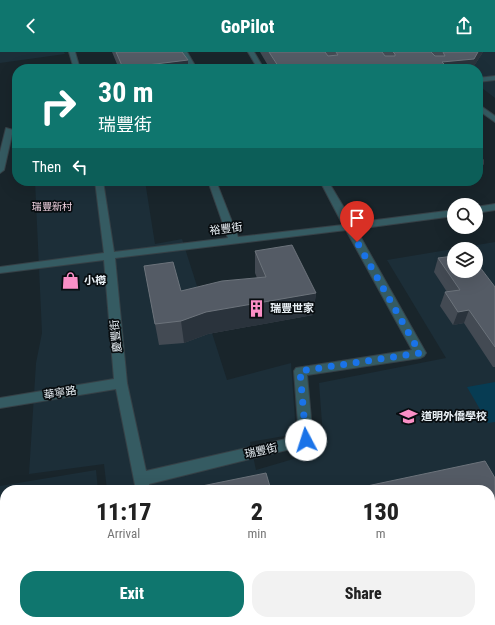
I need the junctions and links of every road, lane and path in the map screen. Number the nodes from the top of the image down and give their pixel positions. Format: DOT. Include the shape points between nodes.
graph roads {
  1 [pos="72,52"];
  2 [pos="184,52"];
  3 [pos="251,52"];
  4 [pos="76,64"];
  5 [pos="191,64"];
  6 [pos="258,64"];
  7 [pos="494,77"];
  8 [pos="483,79"];
  9 [pos="483,110"];
  10 [pos="495,120"];
  11 [pos="12,129"];
  12 [pos="0,130"];
  13 [pos="12,132"];
  14 [pos="0,170"];
  15 [pos="100,186"];
  16 [pos="214,186"];
  17 [pos="327,186"];
  18 [pos="495,208"];
  19 [pos="483,209"];
  20 [pos="447,214"];
  21 [pos="349,228"];
  22 [pos="234,240"];
  23 [pos="109,255"];
  24 [pos="0,270"];
  25 [pos="121,383"];
  26 [pos="0,403"];
  27 [pos="142,485"];
  1 -- 4 [label="street"];
  2 -- 5 [label="street"];
  3 -- 6 [label="street"];
  7 -- 8 [label="street"];
  9 -- 10 [label="street"];
  11 -- 12 [label="street"];
  13 -- 14 [label="street"];
  15 -- 23 [label="street, 慶豐街"];
  16 -- 22 [label="street"];
  17 -- 21 [label="street, 瑞豐街"];
  18 -- 19 [label="street"];
  20 -- 21 [label="street, 裕豐街"];
  21 -- 22 [label="street, 裕豐街"];
  21 -- 27 [label="street, 瑞豐街" via="420,353 300,371 306,440"];
  22 -- 23 [label="street, 裕豐街"];
  23 -- 24 [label="street, 裕豐街"];
  23 -- 25 [label="street, 慶豐街"];
  25 -- 26 [label="street, 華寧路"];
  25 -- 27 [label="street, 慶豐街"];
}
